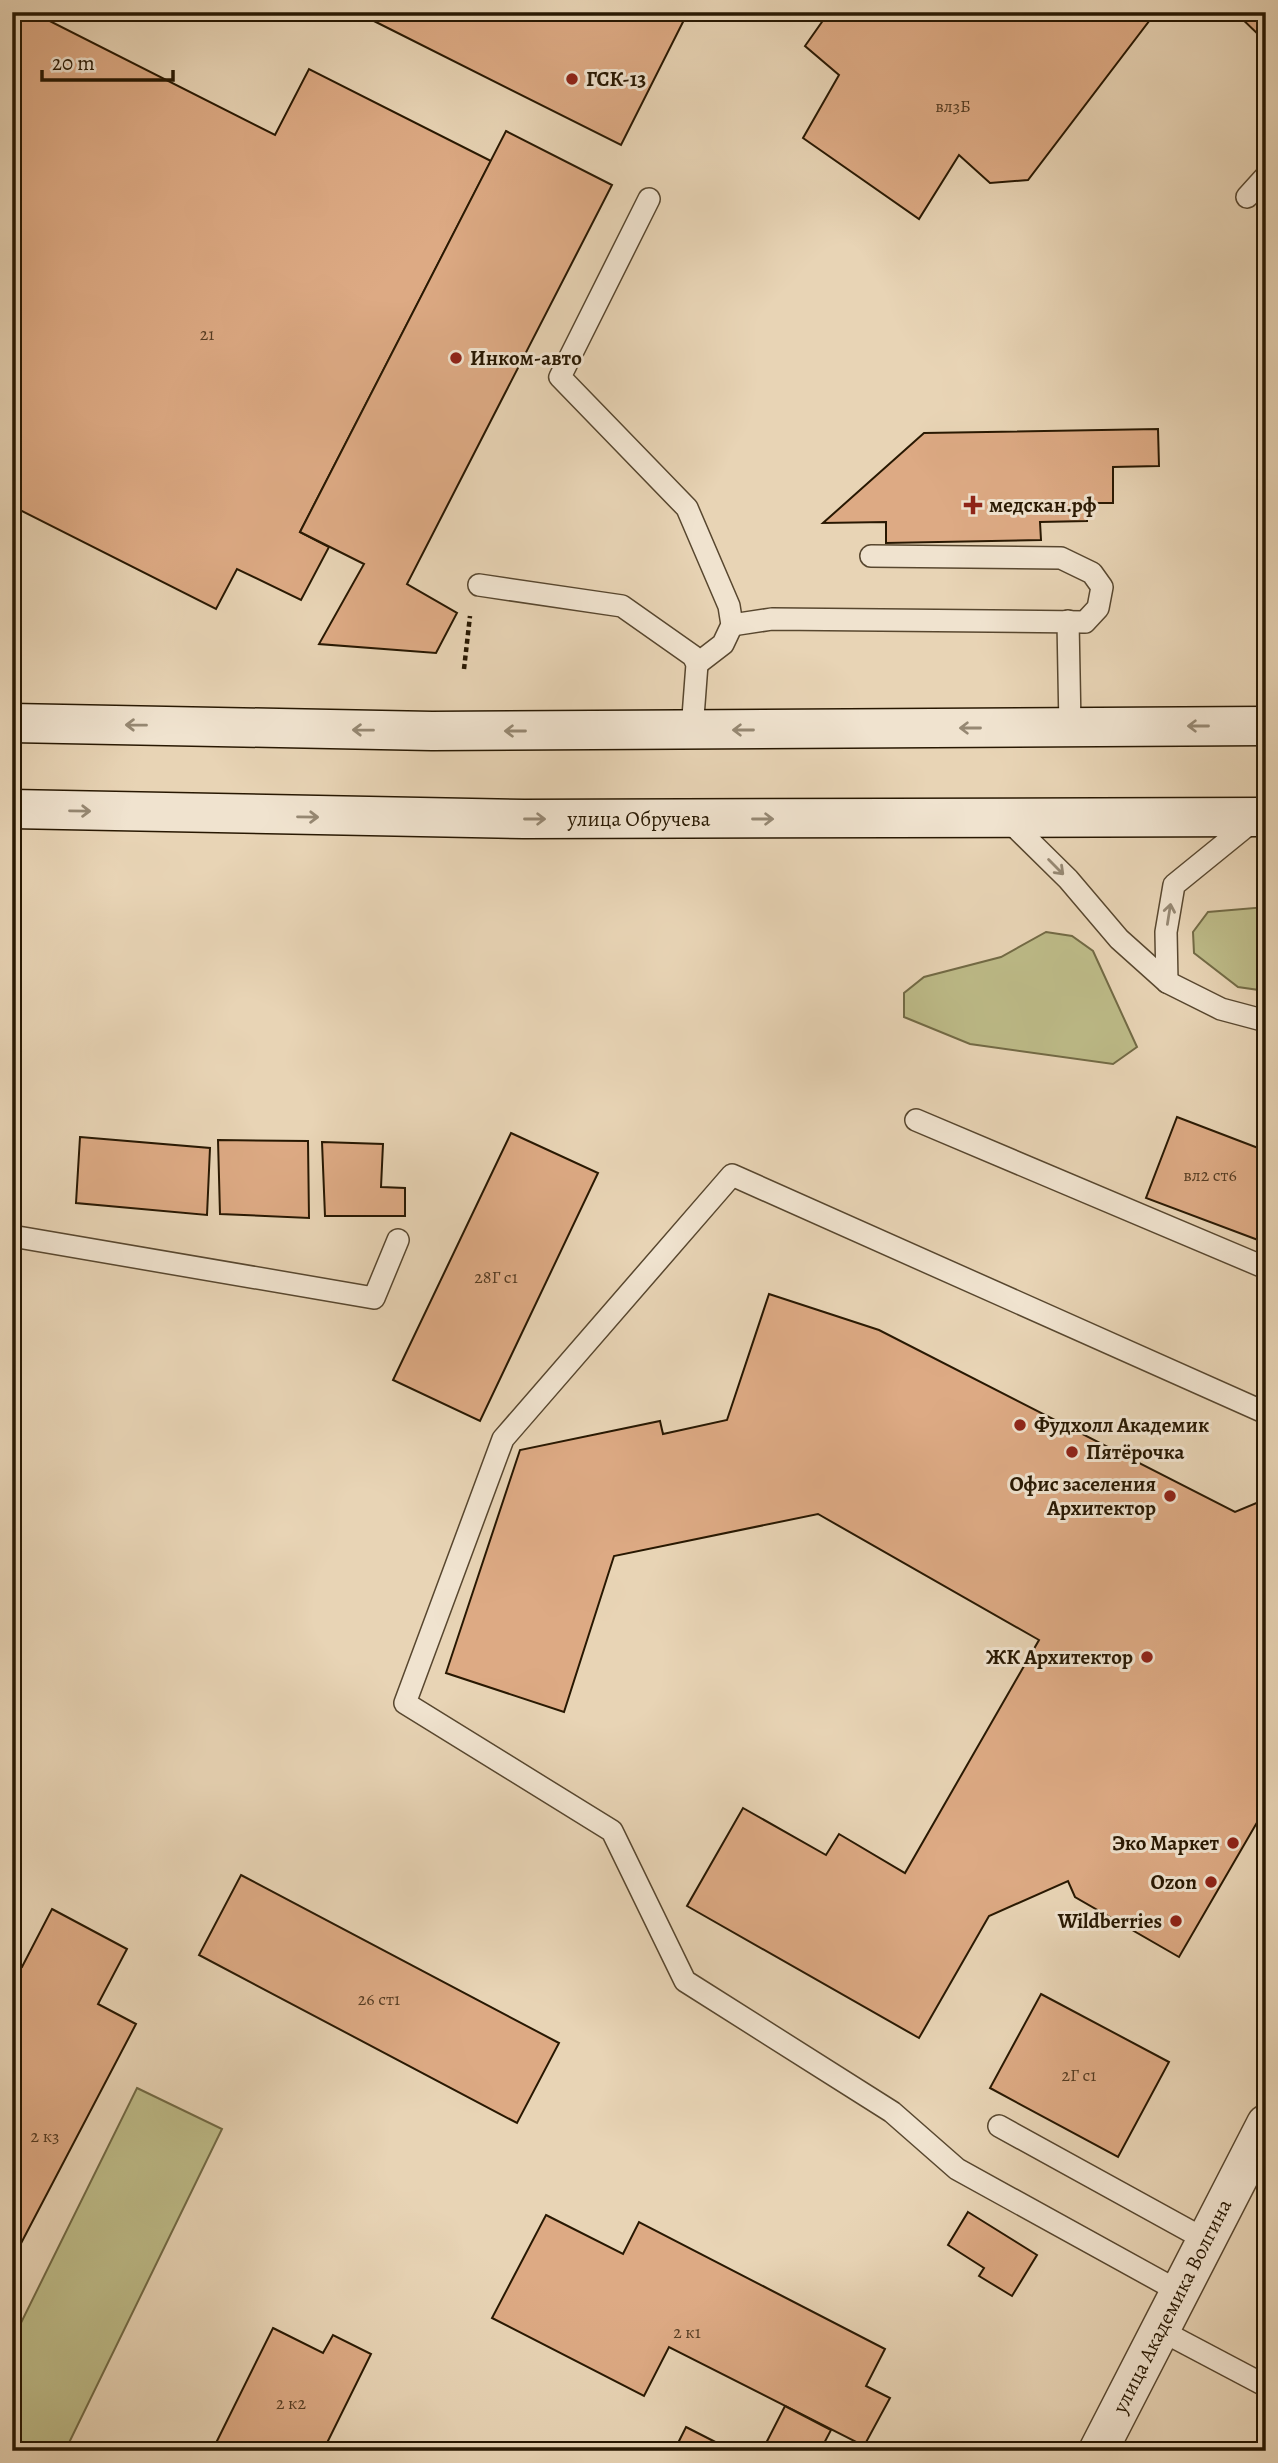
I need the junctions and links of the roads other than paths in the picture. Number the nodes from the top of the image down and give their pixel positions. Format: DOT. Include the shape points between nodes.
graph roads {
  1 [pos="1266,176"];
  2 [pos="1247,197"];
  3 [pos="649,199"];
  4 [pos="871,556"];
  5 [pos="479,585"];
  6 [pos="1068,621"];
  7 [pos="732,625"];
  8 [pos="697,664"];
  9 [pos="14,722"];
  10 [pos="1266,726"];
  11 [pos="1070,727"];
  12 [pos="692,730"];
  13 [pos="12,809"];
  14 [pos="1262,817"];
  15 [pos="1007,819"];
  16 [pos="1167,982"];
  17 [pos="1266,1021"];
  18 [pos="916,1120"];
  19 [pos="12,1236"];
  20 [pos="398,1240"];
  21 [pos="1266,1268"];
  22 [pos="1266,1413"];
  23 [pos="1266,2124"];
  24 [pos="999,2126"];
  25 [pos="1206,2240"];
  26 [pos="1180,2292"];
  27 [pos="1160,2330"];
  28 [pos="1266,2386"];
  29 [pos="1098,2451"];
  1 -- 2 [label="lane"];
  3 -- 7 [label="lane" via="560,377 687,508 729,606"];
  4 -- 6 [label="lane" via="1061,558 1092,573 1102,587 1098,608 1085,622"];
  5 -- 8 [label="lane" via="622,606 693,656"];
  6 -- 7 [label="lane" via="772,619"];
  6 -- 11 [label="lane"];
  7 -- 8 [label="lane" via="723,644"];
  8 -- 12 [label="lane"];
  12 -- 9 [label="main road, one-way" via="432,731"];
  10 -- 11 [label="main road, one-way"];
  11 -- 12 [label="main road, one-way"];
  13 -- 15 [label="main road, улица Обручева, one-way" via="323,817"];
  14 -- 15 [label="main road, улица Обручева"];
  16 -- 14 [label="lane, one-way" via="1166,932 1174,886"];
  15 -- 16 [label="lane, one-way" via="1068,879 1119,939"];
  16 -- 17 [label="lane" via="1221,1009"];
  18 -- 21 [label="lane"];
  19 -- 20 [label="lane" via="374,1298"];
  22 -- 26 [label="lane" via="732,1175 503,1439 405,1703 612,1831 685,1981 892,2112 957,2169"];
  23 -- 25 [label="main road, улица Академика Волгина"];
  24 -- 25 [label="lane"];
  25 -- 26 [label="main road, улица Академика Волгина"];
  26 -- 27 [label="main road, улица Академика Волгина"];
  27 -- 28 [label="lane"];
  27 -- 29 [label="main road, улица Академика Волгина"];
}
